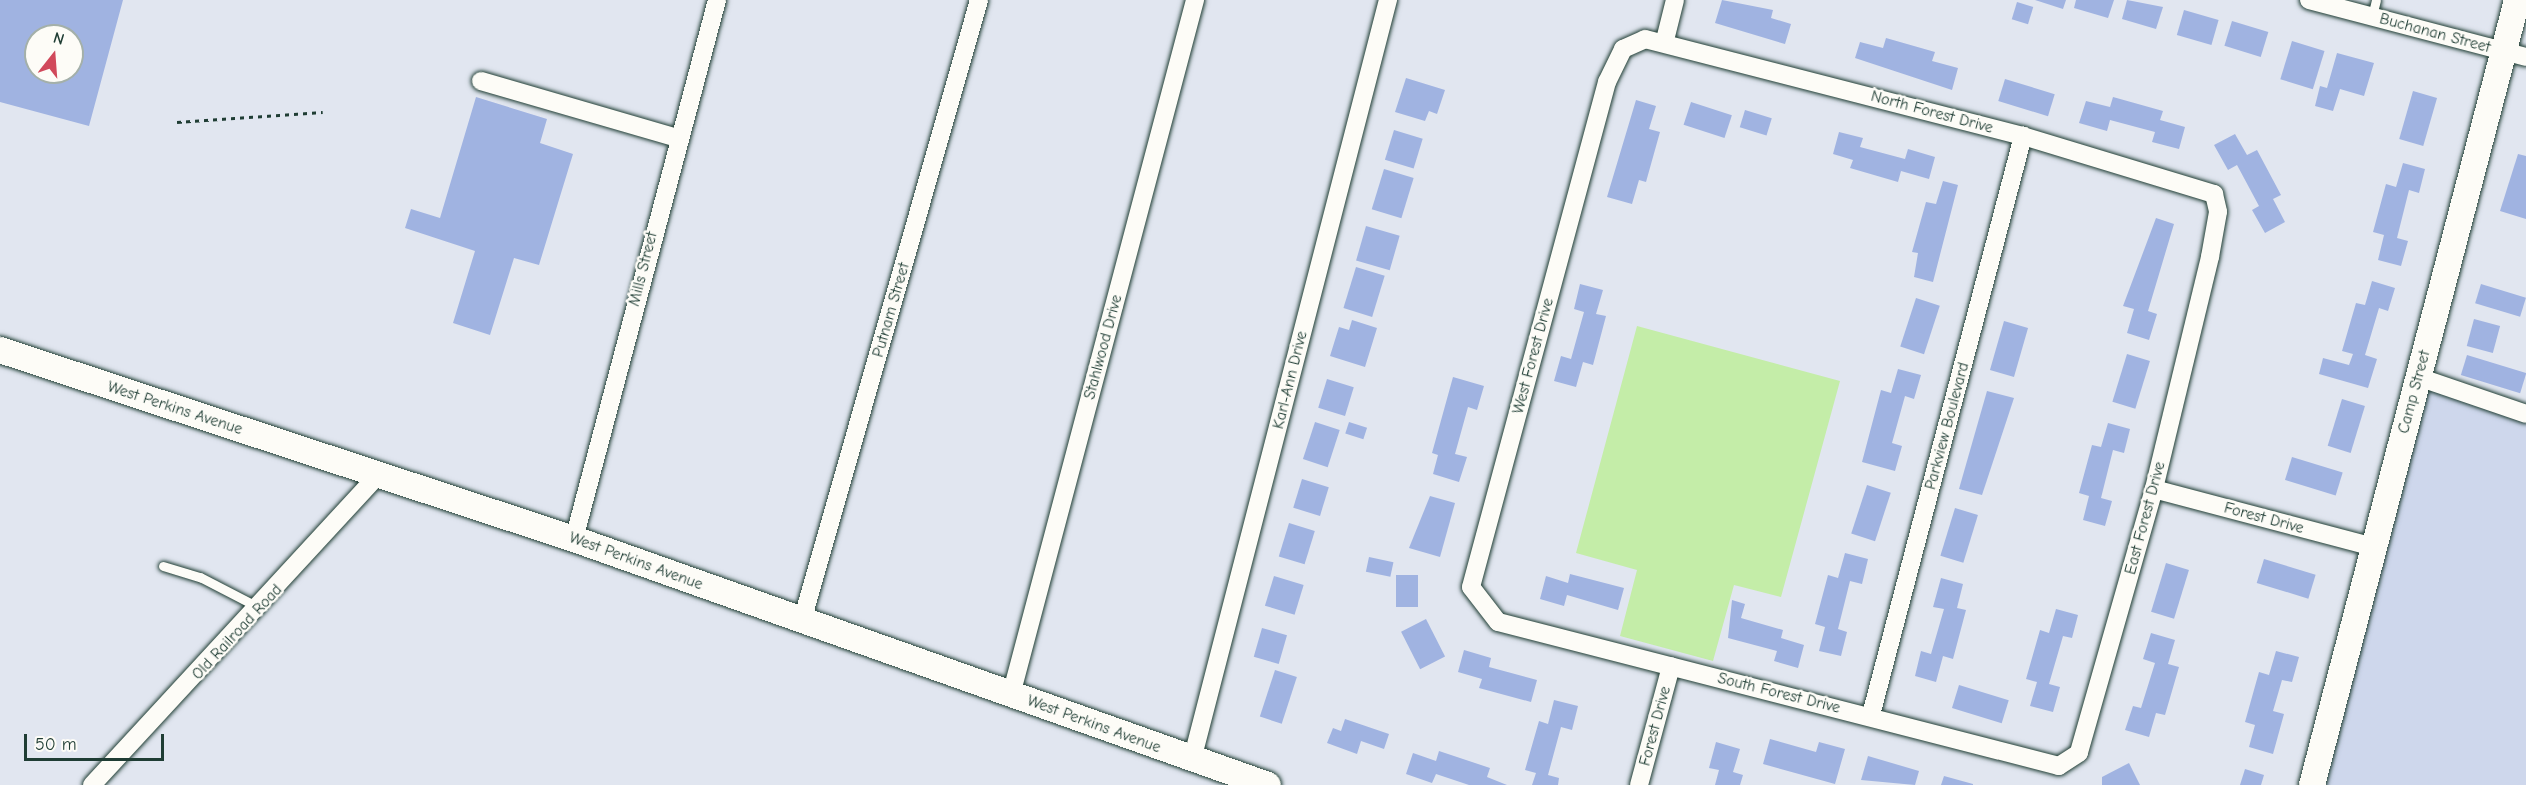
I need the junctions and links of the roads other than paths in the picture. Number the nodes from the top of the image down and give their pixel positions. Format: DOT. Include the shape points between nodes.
graph roads {
  1 [pos="717,0"];
  2 [pos="979,0"];
  3 [pos="1195,0"];
  4 [pos="1388,0"];
  5 [pos="1675,0"];
  6 [pos="2309,0"];
  7 [pos="2517,0"];
  8 [pos="2374,8"];
  9 [pos="1665,40"];
  10 [pos="2515,54"];
  11 [pos="481,81"];
  12 [pos="1607,82"];
  13 [pos="2023,136"];
  14 [pos="677,138"];
  15 [pos="2210,257"];
  16 [pos="0,338"];
  17 [pos="0,350"];
  18 [pos="56,368"];
  19 [pos="2418,377"];
  20 [pos="2526,414"];
  21 [pos="378,475"];
  22 [pos="2154,489"];
  23 [pos="574,539"];
  24 [pos="2374,547"];
  25 [pos="163,566"];
  26 [pos="261,608"];
  27 [pos="802,621"];
  28 [pos="1498,622"];
  29 [pos="1671,666"];
  30 [pos="1011,695"];
  31 [pos="1871,715"];
  32 [pos="1192,760"];
  33 [pos="2059,766"];
  34 [pos="92,785"];
  35 [pos="1268,785"];
  36 [pos="1639,785"];
  37 [pos="2312,785"];
  1 -- 14 [label="street, Mills Street"];
  2 -- 27 [label="street, Putnam Street"];
  3 -- 30 [label="street, Stahlwood Drive"];
  4 -- 32 [label="street, Karl-Ann Drive"];
  5 -- 9 [label="street"];
  6 -- 8 [label="street, Buchanan Street"];
  7 -- 10 [label="main road, Camp Street"];
  8 -- 10 [label="street, Buchanan Street"];
  9 -- 12 [label="street, North Forest Drive" via="1645,39 1623,49"];
  9 -- 13 [label="street, North Forest Drive"];
  10 -- 19 [label="main road, Camp Street"];
  11 -- 14 [label="street"];
  12 -- 28 [label="street, West Forest Drive" via="1471,587"];
  13 -- 15 [label="street, North Forest Drive" via="2214,194 2218,212"];
  13 -- 31 [label="street, Parkview Boulevard"];
  14 -- 23 [label="street, Mills Street"];
  15 -- 22 [label="street, East Forest Drive"];
  16 -- 18 [label="main road"];
  17 -- 18 [label="main road, West Perkins Avenue"];
  18 -- 21 [label="main road, West Perkins Avenue"];
  19 -- 20 [label="street"];
  19 -- 24 [label="main road, Camp Street"];
  21 -- 23 [label="main road, West Perkins Avenue"];
  21 -- 26 [label="street, Old Railroad Road"];
  22 -- 24 [label="street, Forest Drive"];
  22 -- 33 [label="street, East Forest Drive" via="2079,753"];
  23 -- 27 [label="main road, West Perkins Avenue"];
  24 -- 37 [label="main road, Camp Street"];
  25 -- 26 [label="lane" via="200,577"];
  26 -- 34 [label="street, Old Railroad Road"];
  27 -- 30 [label="main road, West Perkins Avenue"];
  28 -- 29 [label="street, South Forest Drive"];
  29 -- 31 [label="street, South Forest Drive"];
  29 -- 36 [label="street, Forest Drive"];
  30 -- 32 [label="main road, West Perkins Avenue"];
  31 -- 33 [label="street, South Forest Drive"];
  32 -- 35 [label="main road, West Perkins Avenue"];
}
